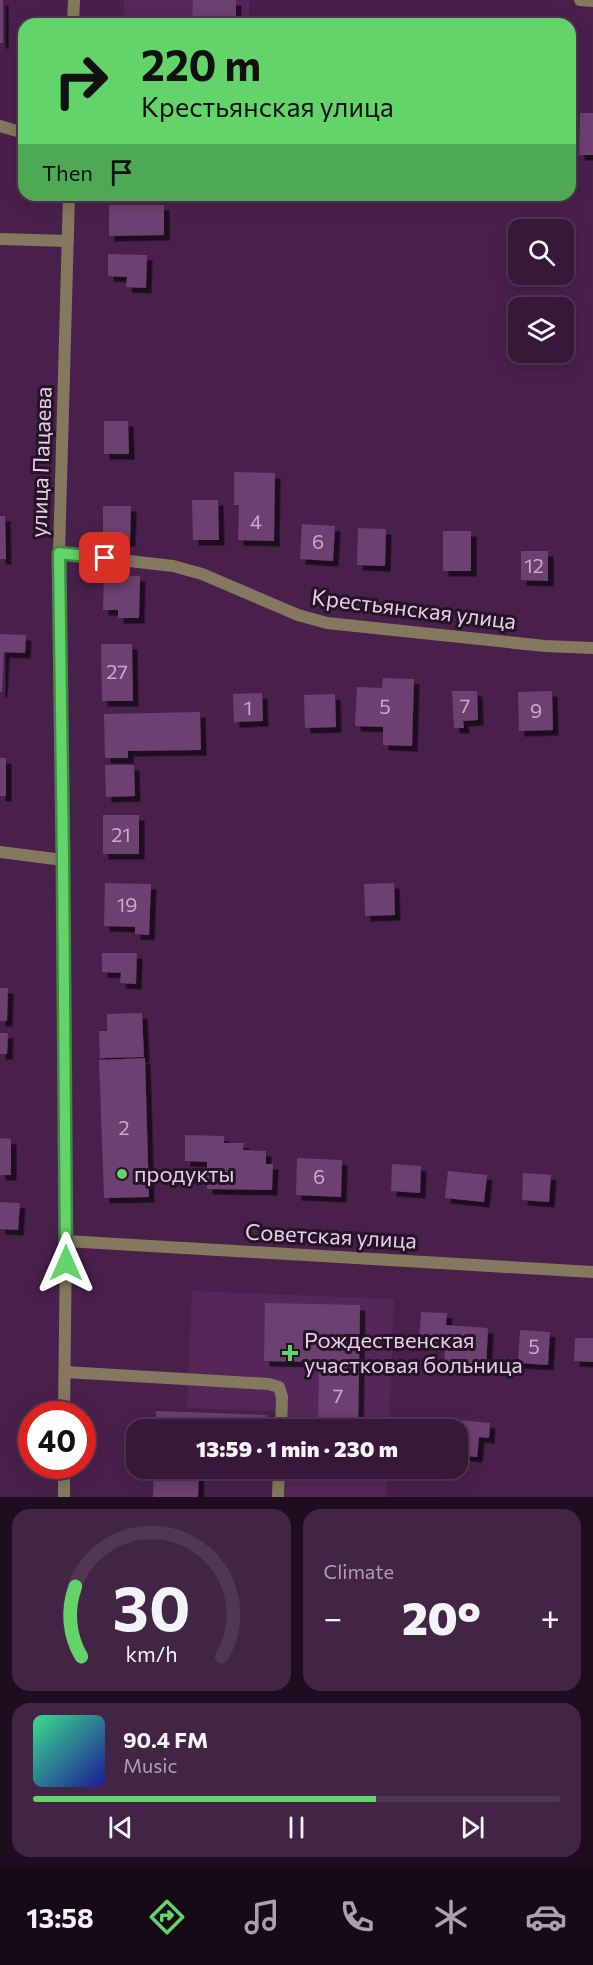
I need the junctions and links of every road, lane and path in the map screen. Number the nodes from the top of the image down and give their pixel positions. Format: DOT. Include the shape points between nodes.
graph roads {
  1 [pos="74,0"];
  2 [pos="580,0"];
  3 [pos="593,1"];
  4 [pos="73,18"];
  5 [pos="0,126"];
  6 [pos="18,131"];
  7 [pos="69,201"];
  8 [pos="0,239"];
  9 [pos="68,241"];
  10 [pos="59,553"];
  11 [pos="593,648"];
  12 [pos="0,852"];
  13 [pos="63,860"];
  14 [pos="66,1241"];
  15 [pos="593,1272"];
  16 [pos="65,1372"];
  17 [pos="64,1401"];
  18 [pos="281,1419"];
  19 [pos="64,1479"];
  20 [pos="279,1479"];
  21 [pos="52,1497"];
  22 [pos="63,1497"];
  23 [pos="278,1497"];
  1 -- 4 [label="street"];
  2 -- 3 [label="street"];
  5 -- 6 [label="street"];
  7 -- 9 [label="street, улица Пацаева"];
  8 -- 9 [label="street"];
  9 -- 10 [label="street, улица Пацаева"];
  10 -- 11 [label="street, Крестьянская улица" via="173,566 327,623"];
  10 -- 13 [label="street, улица Пацаева"];
  12 -- 13 [label="street"];
  13 -- 14 [label="street, улица Пацаева"];
  14 -- 15 [label="street, Советская улица"];
  14 -- 16 [label="street, улица Пацаева"];
  16 -- 17 [label="street, улица Пацаева"];
  16 -- 18 [label="street" via="269,1384 279,1387"];
  19 -- 22 [label="street"];
  20 -- 23 [label="street"];
  21 -- 22 [label="street"];
}
